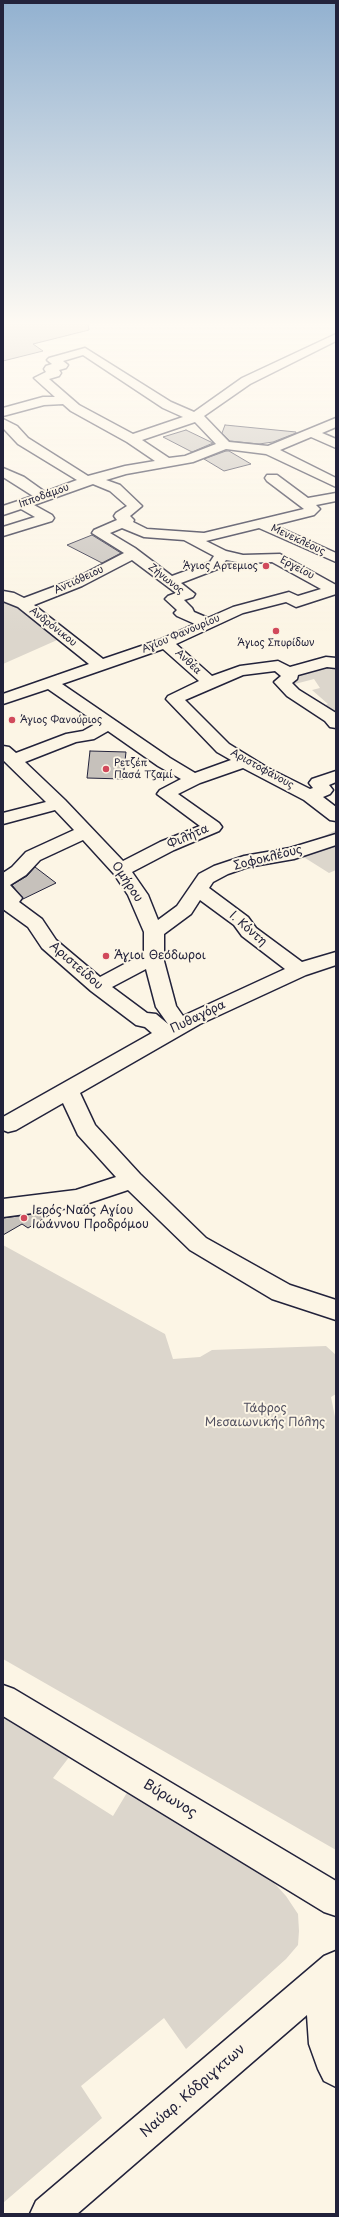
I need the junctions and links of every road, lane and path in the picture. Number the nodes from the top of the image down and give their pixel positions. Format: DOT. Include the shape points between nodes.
graph roads {
  1 [pos="10,427"];
  2 [pos="111,427"];
  3 [pos="164,427"];
  4 [pos="207,427"];
  5 [pos="322,427"];
  6 [pos="310,432"];
  7 [pos="132,439"];
  8 [pos="336,444"];
  9 [pos="225,445"];
  10 [pos="269,450"];
  11 [pos="167,463"];
  12 [pos="307,468"];
  13 [pos="3,472"];
  14 [pos="90,480"];
  15 [pos="336,483"];
  16 [pos="42,496"];
  17 [pos="336,497"];
  18 [pos="304,503"];
  19 [pos="22,504"];
  20 [pos="3,511"];
  21 [pos="125,521"];
  22 [pos="259,523"];
  23 [pos="3,532"];
  24 [pos="190,538"];
  25 [pos="336,548"];
  26 [pos="317,549"];
  27 [pos="134,554"];
  28 [pos="222,555"];
  29 [pos="336,558"];
  30 [pos="170,582"];
  31 [pos="335,589"];
  32 [pos="3,596"];
  33 [pos="23,604"];
  34 [pos="208,623"];
  35 [pos="165,643"];
  36 [pos="336,662"];
  37 [pos="100,665"];
  38 [pos="283,670"];
  39 [pos="210,682"];
  40 [pos="50,683"];
  41 [pos="3,699"];
  42 [pos="336,723"];
  43 [pos="107,724"];
  44 [pos="9,756"];
  45 [pos="246,761"];
  46 [pos="336,776"];
  47 [pos="194,779"];
  48 [pos="310,796"];
  49 [pos="59,804"];
  50 [pos="336,816"];
  51 [pos="3,819"];
  52 [pos="85,832"];
  53 [pos="336,839"];
  54 [pos="121,870"];
  55 [pos="3,881"];
  56 [pos="3,888"];
  57 [pos="198,888"];
  58 [pos="154,932"];
  59 [pos="336,958"];
  60 [pos="154,961"];
  61 [pos="299,970"];
  62 [pos="98,986"];
  63 [pos="172,1029"];
  64 [pos="68,1091"];
  65 [pos="8,1124"];
  66 [pos="132,1180"];
  67 [pos="3,1208"];
  68 [pos="325,1307"];
  69 [pos="3,1699"];
  70 [pos="336,1900"];
  71 [pos="329,1974"];
  72 [pos="336,2069"];
  73 [pos="49,2214"];
  1 -- 14 [label="street" via="23,441"];
  2 -- 7 [label="street"];
  3 -- 7 [label="street"];
  4 -- 9 [label="street"];
  5 -- 6 [label="street"];
  6 -- 8 [label="street"];
  6 -- 10 [label="street"];
  7 -- 11 [label="street"];
  9 -- 10 [label="street"];
  9 -- 11 [label="street, Ιπποδάμου" via="188,459"];
  10 -- 12 [label="street"];
  11 -- 14 [label="street, Ιπποδάμου" via="124,470"];
  12 -- 15 [label="street"];
  12 -- 18 [label="street" via="272,478"];
  13 -- 16 [label="street"];
  14 -- 16 [label="street, Ιπποδάμου"];
  14 -- 21 [label="street" via="115,488 135,506 121,516"];
  16 -- 19 [label="street, Ιπποδάμου"];
  17 -- 18 [label="street"];
  18 -- 22 [label="street" via="313,509"];
  19 -- 20 [label="street, Ιπποδάμου"];
  19 -- 23 [label="street" via="47,518"];
  21 -- 24 [label="street" via="144,533"];
  21 -- 27 [label="street, Ζήνωνος" via="99,533"];
  22 -- 24 [label="street"];
  22 -- 26 [label="street, Μενεκλέους"];
  24 -- 28 [label="street, Εργείου"];
  25 -- 26 [label="street"];
  26 -- 29 [label="street, Μενεκλέους"];
  27 -- 30 [label="street, Ζήνωνος"];
  27 -- 33 [label="street, Αντιόθειου" via="77,582"];
  28 -- 30 [label="street" via="215,565"];
  28 -- 31 [label="street, Εργείου" via="243,559 276,557"];
  30 -- 34 [label="street, Ζήνωνος" via="188,594 173,599 187,610 182,613"];
  31 -- 34 [label="street, Αγίου Φανουρίου" via="296,602 289,597 238,610"];
  32 -- 33 [label="street, Ανδρόνικου" via="9,596"];
  33 -- 37 [label="street, Ανδρόνικου"];
  34 -- 35 [label="street, Αγίου Φανουρίου"];
  35 -- 37 [label="street, Αγίου Φανουρίου"];
  35 -- 39 [label="street, Ανθέα"];
  36 -- 38 [label="street, Αριστοφάνους"];
  37 -- 40 [label="street, Αγίου Φανουρίου"];
  38 -- 39 [label="street, Αριστοφάνους" via="240,671"];
  38 -- 42 [label="street" via="291,676 282,682 293,693 331,717"];
  39 -- 45 [label="street, Αριστοφάνους" via="174,699 223,748"];
  40 -- 41 [label="street, Αγίου Φανουρίου"];
  40 -- 43 [label="street"];
  43 -- 44 [label="street" via="88,735"];
  43 -- 47 [label="street"];
  44 -- 49 [label="street, Ομήρου"];
  45 -- 47 [label="street, Φιλήτα"];
  45 -- 48 [label="street, Αριστοφάνους"];
  46 -- 48 [label="street" via="318,783 324,790"];
  47 -- 54 [label="street, Φιλήτα" via="166,794 214,828 167,846"];
  48 -- 50 [label="street, Αριστοφάνους"];
  49 -- 51 [label="street"];
  49 -- 52 [label="street, Ομήρου"];
  52 -- 54 [label="street, Ομήρου"];
  52 -- 55 [label="street" via="34,856 19,871"];
  53 -- 57 [label="street, Σοφοκλέους" via="294,853 244,862 221,870 206,878"];
  54 -- 58 [label="street, Ομήρου" via="138,895"];
  56 -- 62 [label="street, Αριστείδου" via="12,898 7,903 35,923 49,944"];
  57 -- 58 [label="street, Σοφοκλέους" via="184,910"];
  57 -- 61 [label="street, Ι. Κόντη" via="241,921 249,932"];
  58 -- 60 [label="street, Ομήρου"];
  59 -- 61 [label="street, Πυθαγόρα"];
  60 -- 62 [label="street" via="137,965"];
  60 -- 63 [label="street, Ομήρου"];
  61 -- 63 [label="street, Πυθαγόρα"];
  62 -- 63 [label="street, Αριστείδου" via="143,1020 149,1019"];
  63 -- 64 [label="street, Πυθαγόρα"];
  64 -- 65 [label="street, Πυθαγόρα"];
  64 -- 66 [label="street" via="86,1129"];
  66 -- 67 [label="street" via="77,1198"];
  66 -- 68 [label="street" via="204,1248 281,1292"];
  69 -- 70 [label="street, Βύρωνος"];
  71 -- 72 [label="street" via="326,2044"];
  71 -- 73 [label="street, Ναύαρ. Κόδριγκτων"];
}
